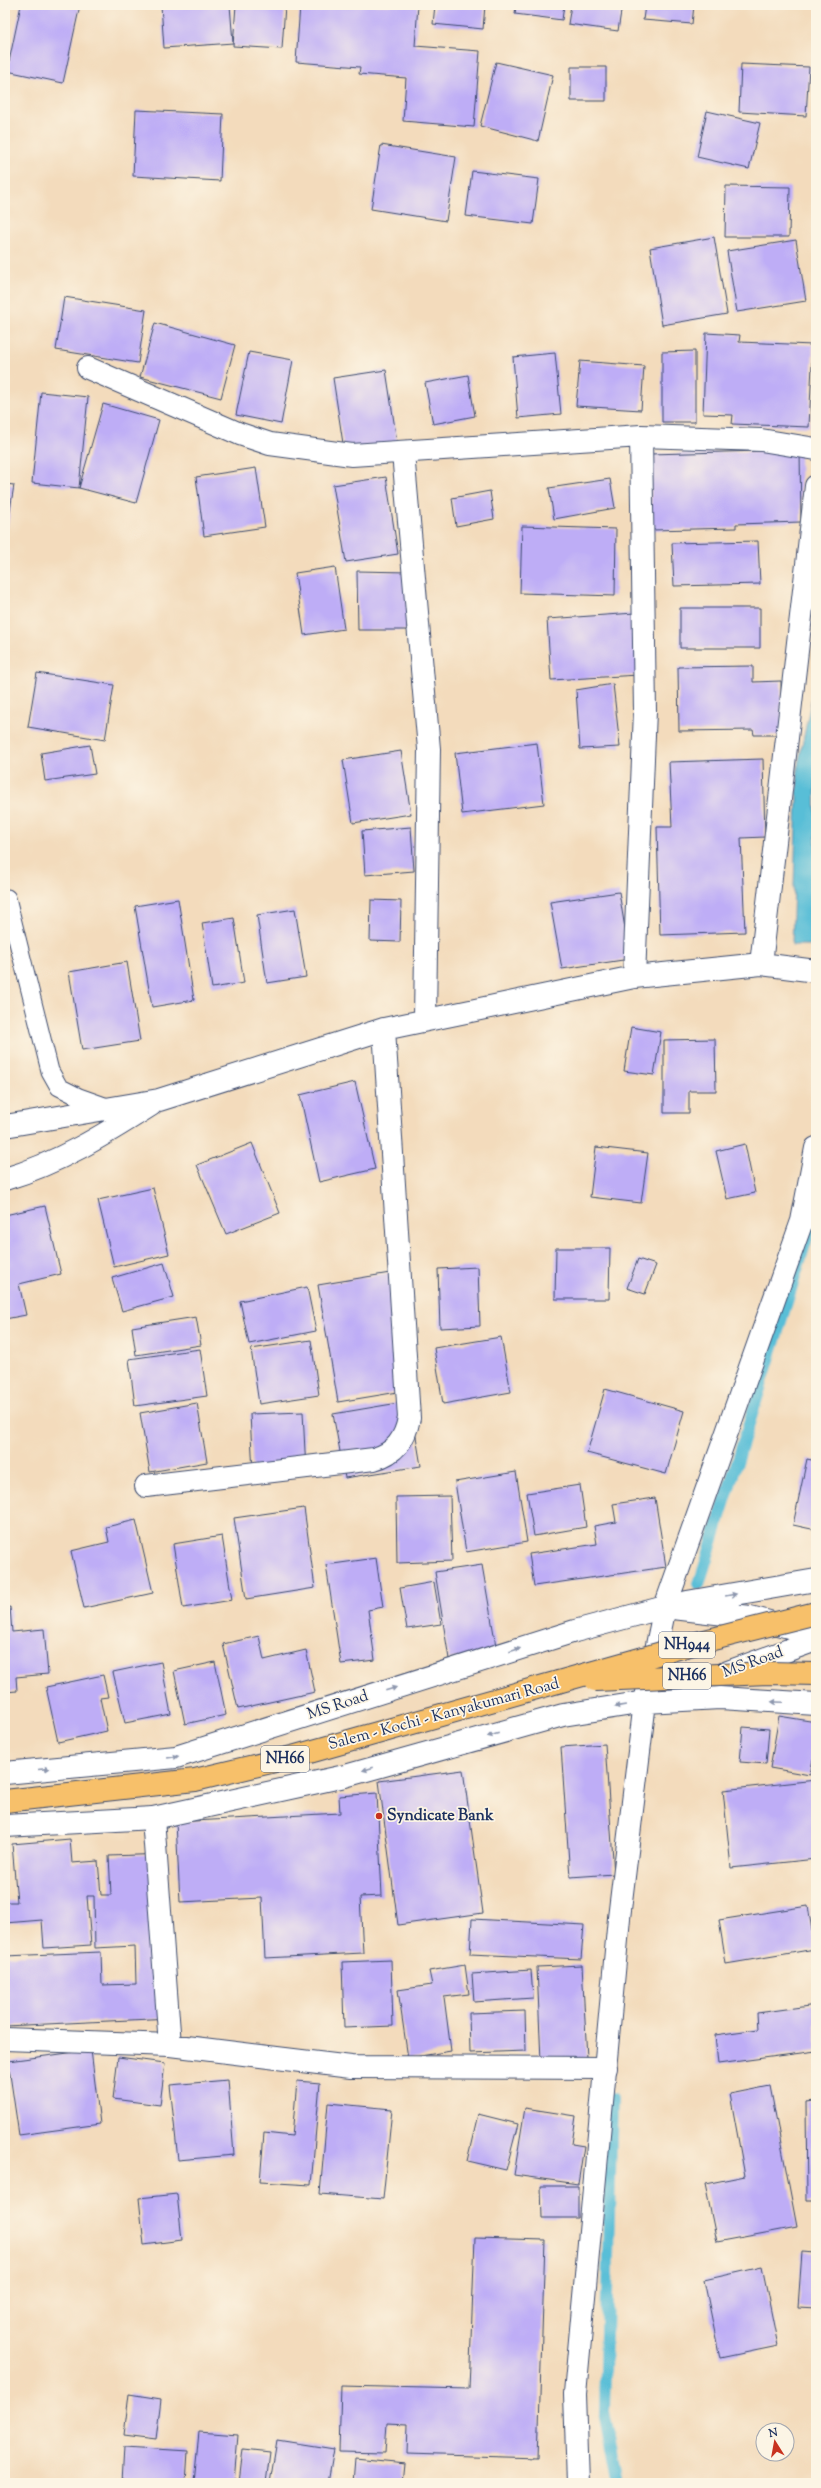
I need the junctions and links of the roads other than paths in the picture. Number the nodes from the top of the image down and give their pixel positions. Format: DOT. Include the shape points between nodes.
graph roads {
  1 [pos="88,368"];
  2 [pos="641,436"];
  3 [pos="816,449"];
  4 [pos="403,453"];
  5 [pos="816,486"];
  6 [pos="7,898"];
  7 [pos="761,964"];
  8 [pos="816,972"];
  9 [pos="634,977"];
  10 [pos="425,1019"];
  11 [pos="384,1029"];
  12 [pos="159,1100"];
  13 [pos="110,1108"];
  14 [pos="5,1126"];
  15 [pos="816,1148"];
  16 [pos="5,1179"];
  17 [pos="146,1486"];
  18 [pos="816,1580"];
  19 [pos="665,1607"];
  20 [pos="816,1613"];
  21 [pos="816,1634"];
  22 [pos="816,1640"];
  23 [pos="816,1674"];
  24 [pos="558,1682"];
  25 [pos="645,1702"];
  26 [pos="816,1704"];
  27 [pos="5,1773"];
  28 [pos="5,1801"];
  29 [pos="153,1818"];
  30 [pos="5,1826"];
  31 [pos="5,2040"];
  32 [pos="170,2045"];
  33 [pos="606,2068"];
  34 [pos="578,2483"];
  1 -- 4 [label="street" via="240,434 270,444 352,455"];
  2 -- 3 [label="street" via="761,440"];
  2 -- 4 [label="street"];
  2 -- 9 [label="street" via="645,711"];
  4 -- 10 [label="street" via="429,749"];
  5 -- 7 [label="street"];
  6 -- 13 [label="lane" via="50,1071 59,1086 79,1097"];
  7 -- 8 [label="street"];
  7 -- 9 [label="street"];
  9 -- 10 [label="street"];
  10 -- 11 [label="street"];
  11 -- 12 [label="street"];
  11 -- 17 [label="street" via="409,1418 406,1435 387,1455 374,1459"];
  12 -- 13 [label="street"];
  12 -- 16 [label="street" via="84,1148 40,1168"];
  13 -- 14 [label="street"];
  15 -- 19 [label="street" via="802,1221"];
  19 -- 18 [label="street, MS Road, one-way"];
  19 -- 21 [label="street, MS Road" via="750,1617"];
  19 -- 25 [label="street"];
  27 -- 19 [label="street, MS Road, one-way" via="176,1757 575,1631"];
  20 -- 24 [label="highway, NH944, bridge"];
  22 -- 25 [label="street, MS Road"];
  23 -- 24 [label="highway, Salem - Kochi - Kanyakumari Road / NH66, bridge" via="770,1673"];
  24 -- 28 [label="highway, Salem - Kochi - Kanyakumari Road / NH66" via="292,1758 195,1780"];
  26 -- 25 [label="street, one-way" via="720,1698"];
  25 -- 29 [label="street, one-way" via="563,1715 345,1776"];
  25 -- 33 [label="street" via="619,1918"];
  29 -- 30 [label="street"];
  29 -- 32 [label="street"];
  31 -- 32 [label="street"];
  32 -- 33 [label="street" via="351,2067"];
  33 -- 34 [label="street" via="575,2394"];
}
